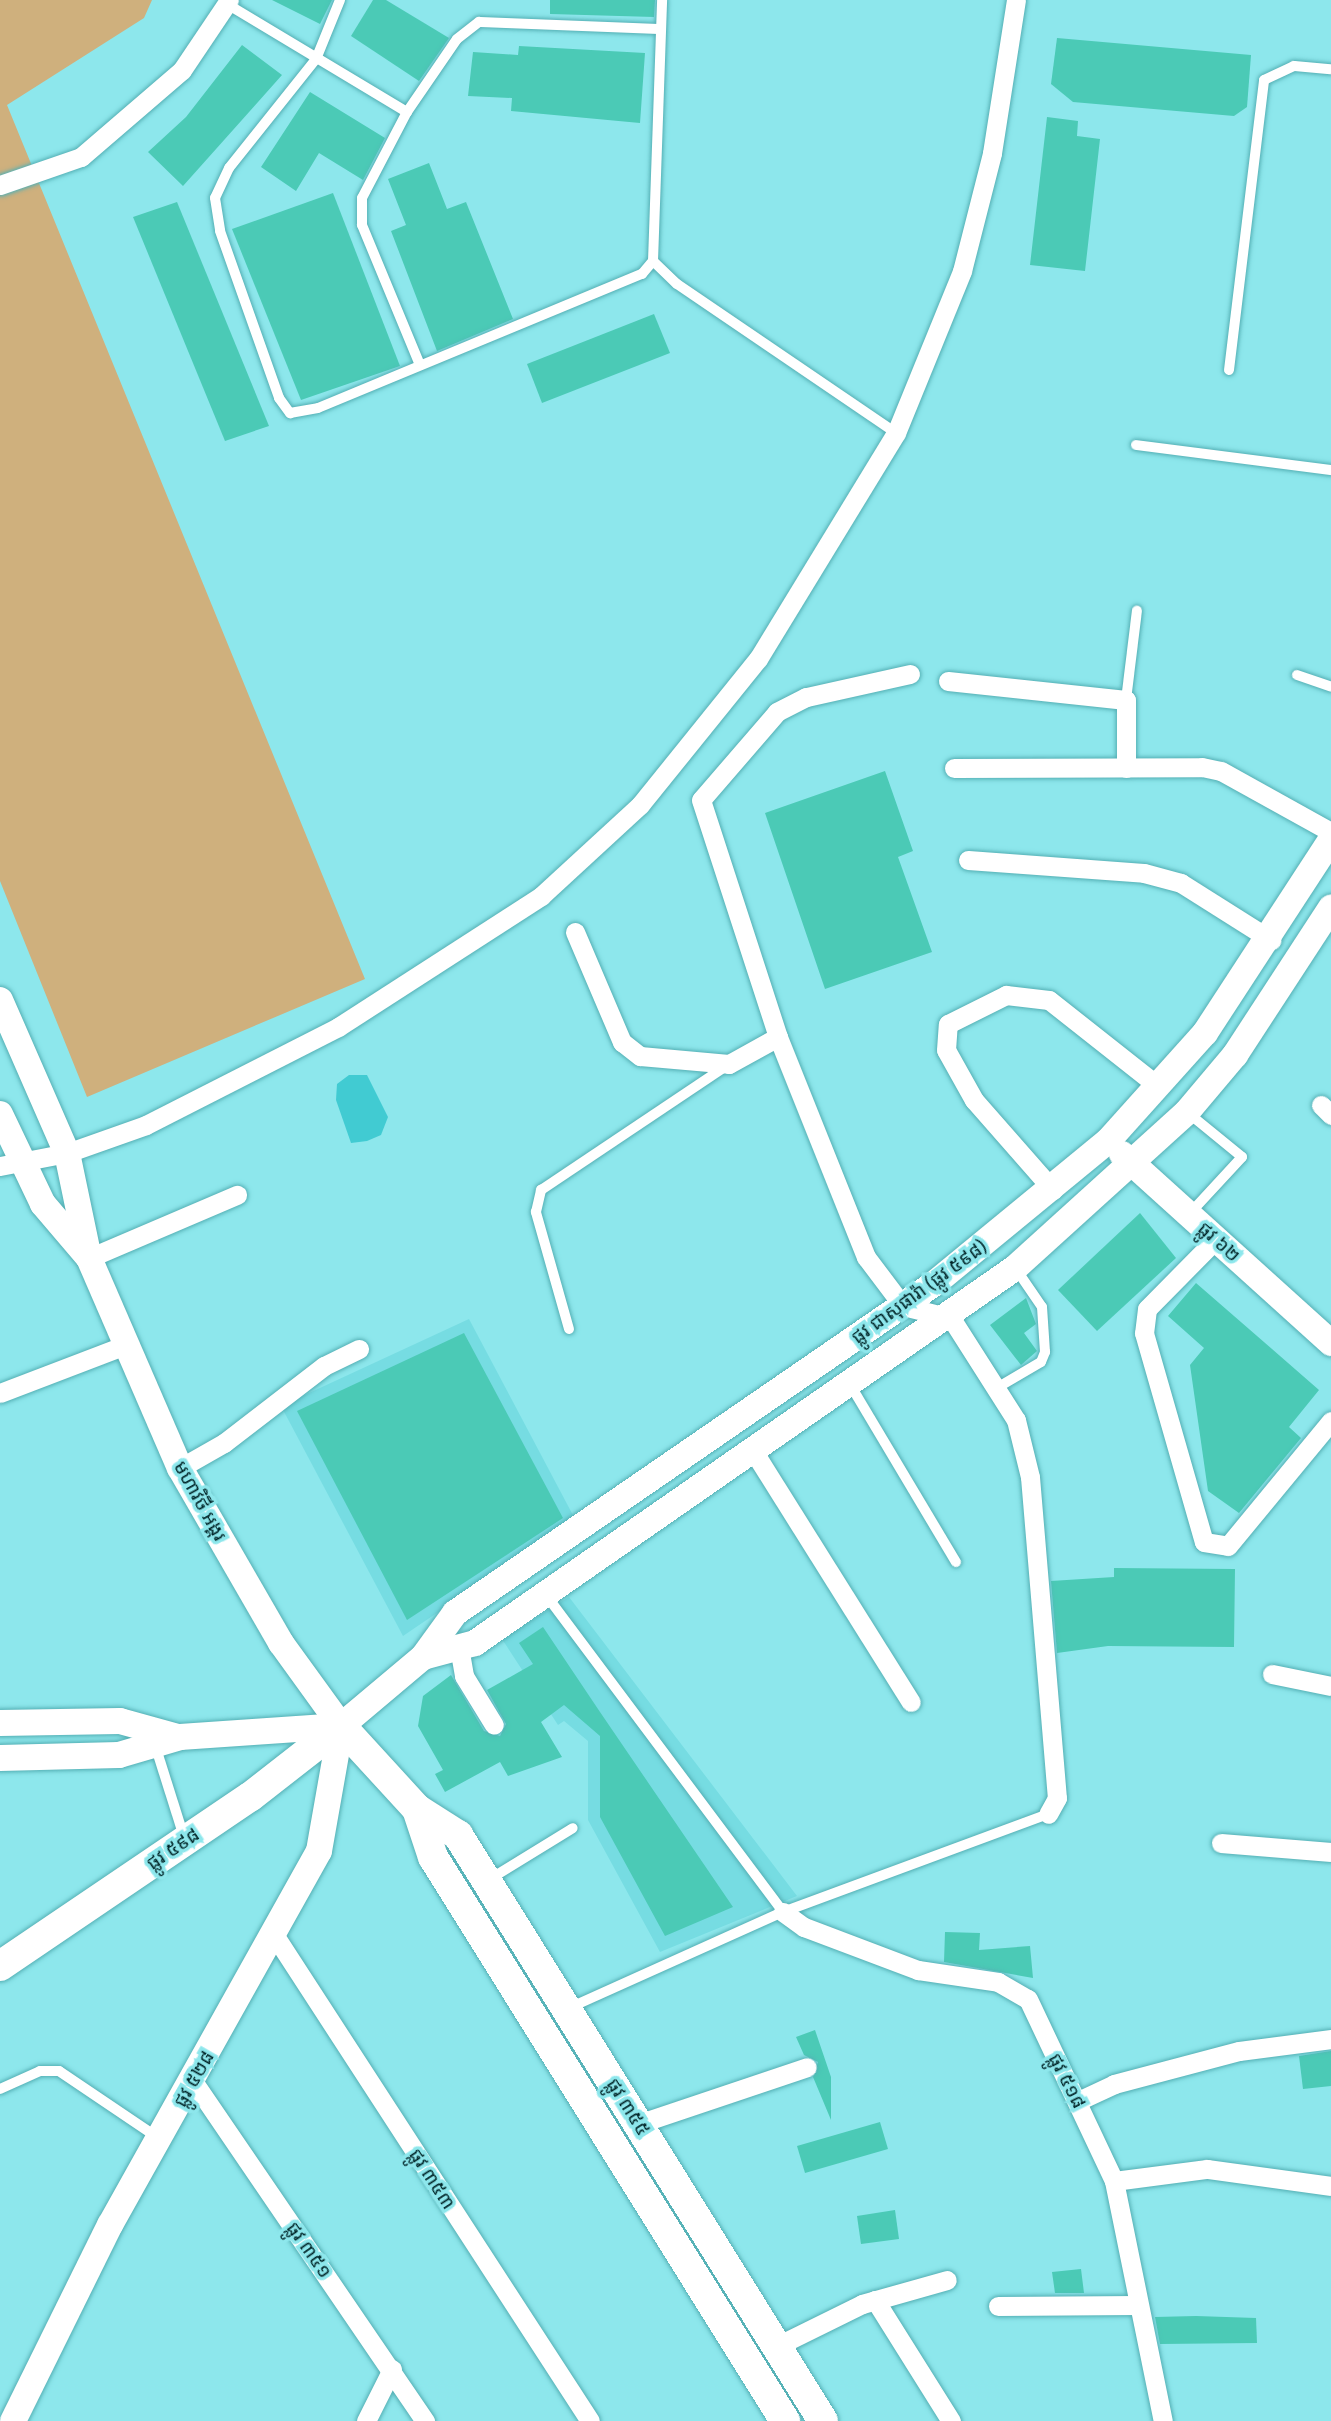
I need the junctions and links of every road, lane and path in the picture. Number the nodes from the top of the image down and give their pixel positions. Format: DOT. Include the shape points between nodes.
graph roads {
  1 [pos="340,0"];
  2 [pos="662,0"];
  3 [pos="1016,0"];
  4 [pos="228,2"];
  5 [pos="660,29"];
  6 [pos="316,59"];
  7 [pos="1331,69"];
  8 [pos="407,112"];
  9 [pos="0,185"];
  10 [pos="653,261"];
  11 [pos="420,365"];
  12 [pos="1229,370"];
  13 [pos="896,433"];
  14 [pos="1136,445"];
  15 [pos="1331,470"];
  16 [pos="1137,611"];
  17 [pos="911,674"];
  18 [pos="1297,675"];
  19 [pos="948,681"];
  20 [pos="1331,687"];
  21 [pos="1126,700"];
  22 [pos="954,768"];
  23 [pos="1126,768"];
  24 [pos="1331,832"];
  25 [pos="1331,840"];
  26 [pos="968,860"];
  27 [pos="1331,908"];
  28 [pos="575,932"];
  29 [pos="1271,940"];
  30 [pos="0,1000"];
  31 [pos="778,1037"];
  32 [pos="729,1064"];
  33 [pos="1159,1087"];
  34 [pos="1187,1112"];
  35 [pos="0,1114"];
  36 [pos="1108,1141"];
  37 [pos="67,1153"];
  38 [pos="11,1164"];
  39 [pos="1134,1166"];
  40 [pos="1053,1190"];
  41 [pos="237,1195"];
  42 [pos="1189,1215"];
  43 [pos="1216,1239"];
  44 [pos="89,1258"];
  45 [pos="1015,1268"];
  46 [pos="903,1306"];
  47 [pos="951,1318"];
  48 [pos="569,1329"];
  49 [pos="1327,1332"];
  50 [pos="126,1345"];
  51 [pos="359,1349"];
  52 [pos="851,1386"];
  53 [pos="995,1389"];
  54 [pos="0,1393"];
  55 [pos="1331,1421"];
  56 [pos="754,1452"];
  57 [pos="180,1468"];
  58 [pos="956,1562"];
  59 [pos="546,1594"];
  60 [pos="459,1647"];
  61 [pos="423,1657"];
  62 [pos="1272,1674"];
  63 [pos="1331,1686"];
  64 [pos="911,1702"];
  65 [pos="0,1723"];
  66 [pos="494,1725"];
  67 [pos="341,1726"];
  68 [pos="180,1737"];
  69 [pos="155,1745"];
  70 [pos="0,1758"];
  71 [pos="417,1808"];
  72 [pos="1048,1814"];
  73 [pos="573,1828"];
  74 [pos="186,1841"];
  75 [pos="1222,1843"];
  76 [pos="1331,1852"];
  77 [pos="487,1881"];
  78 [pos="783,1912"];
  79 [pos="275,1936"];
  80 [pos="0,1966"];
  81 [pos="567,2009"];
  82 [pos="1331,2039"];
  83 [pos="807,2067"];
  84 [pos="192,2081"];
  85 [pos="0,2089"];
  86 [pos="1078,2101"];
  87 [pos="638,2124"];
  88 [pos="160,2138"];
  89 [pos="1114,2181"];
  90 [pos="1331,2186"];
  91 [pos="947,2280"];
  92 [pos="875,2300"];
  93 [pos="1138,2305"];
  94 [pos="998,2306"];
  95 [pos="777,2346"];
  96 [pos="392,2369"];
  97 [pos="13,2421"];
  98 [pos="366,2421"];
  99 [pos="425,2421"];
  100 [pos="590,2421"];
  101 [pos="785,2421"];
  102 [pos="824,2421"];
  103 [pos="951,2421"];
  104 [pos="1163,2421"];
  1 -- 6 [label="lane"];
  2 -- 5 [label="lane"];
  3 -- 13 [label="street" via="992,153 962,271"];
  4 -- 6 [label="lane"];
  4 -- 9 [label="street" via="182,70 81,157"];
  5 -- 8 [label="lane" via="479,22 457,39"];
  5 -- 10 [label="lane"];
  6 -- 8 [label="lane"];
  6 -- 11 [label="lane" via="229,168 215,198 219,232 279,398 290,413 318,408"];
  7 -- 12 [label="lane" via="1294,66 1264,80"];
  8 -- 11 [label="lane" via="362,198 362,225"];
  10 -- 11 [label="lane" via="642,274"];
  10 -- 13 [label="lane" via="677,284"];
  13 -- 37 [label="street" via="758,659 640,805 541,896 338,1027 146,1125"];
  14 -- 15 [label="lane"];
  16 -- 21 [label="lane"];
  17 -- 31 [label="street" via="806,697 777,712 701,800"];
  18 -- 20 [label="lane"];
  19 -- 21 [label="street"];
  21 -- 23 [label="street"];
  22 -- 23 [label="street"];
  23 -- 24 [label="street" via="1222,771"];
  25 -- 29 [label="main road, ផ្លូវ ជាសុផារ៉ា (ផ្លូវ ៥៩៨)"];
  26 -- 29 [label="street" via="1144,873 1181,883"];
  27 -- 34 [label="main road, ផ្លូវ ជាសុផារ៉ា (ផ្លូវ ៥៩៨)" via="1235,1055"];
  28 -- 32 [label="street" via="622,1042 640,1056"];
  29 -- 33 [label="main road, ផ្លូវ ជាសុផារ៉ា (ផ្លូវ ៥៩៨)"];
  30 -- 37 [label="main road, មហាវិថី អង្គរ"];
  31 -- 32 [label="street"];
  31 -- 46 [label="street" via="866,1257"];
  32 -- 48 [label="lane" via="541,1190 536,1212"];
  33 -- 36 [label="main road, ផ្លូវ ជាសុផារ៉ា (ផ្លូវ ៥៩៨)"];
  33 -- 40 [label="street" via="1049,1000 1006,995 948,1024 946,1050 974,1100"];
  34 -- 39 [label="main road, ផ្លូវ ជាសុផារ៉ា (ផ្លូវ ៥៩៨)"];
  34 -- 42 [label="lane" via="1242,1157"];
  35 -- 38 [label="main road, មហាវិថី អង្គរ"];
  36 -- 39 [label="main road, ផ្លូវ ៦២"];
  36 -- 40 [label="main road, ផ្លូវ ជាសុផារ៉ា (ផ្លូវ ៥៩៨)"];
  37 -- 38 [label="street"];
  37 -- 44 [label="main road, មហាវិថី អង្គរ"];
  38 -- 44 [label="main road, មហាវិថី អង្គរ"];
  39 -- 42 [label="main road, ផ្លូវ ៦២"];
  39 -- 45 [label="main road, ផ្លូវ ជាសុផារ៉ា (ផ្លូវ ៥៩៨)"];
  40 -- 46 [label="main road, ផ្លូវ ជាសុផារ៉ា (ផ្លូវ ៥៩៨)"];
  41 -- 44 [label="street"];
  42 -- 43 [label="main road, ផ្លូវ ៦២"];
  43 -- 49 [label="main road, ផ្លូវ ៦២"];
  43 -- 55 [label="street" via="1147,1309 1144,1333 1204,1542 1228,1546"];
  44 -- 50 [label="main road, មហាវិថី អង្គរ"];
  45 -- 47 [label="main road, ផ្លូវ ជាសុផារ៉ា (ផ្លូវ ៥៩៨)"];
  45 -- 53 [label="lane" via="1042,1307 1045,1352 1041,1362"];
  46 -- 47 [label="street"];
  46 -- 61 [label="main road, ផ្លូវ ជាសុផារ៉ា (ផ្លូវ ៥៩៨)" via="455,1614"];
  47 -- 52 [label="main road, ផ្លូវ ជាសុផារ៉ា (ផ្លូវ ៥៩៨)"];
  47 -- 53 [label="street"];
  50 -- 54 [label="street"];
  50 -- 57 [label="main road, មហាវិថី អង្គរ"];
  51 -- 57 [label="street" via="324,1366 224,1443"];
  52 -- 56 [label="main road, ផ្លូវ ជាសុផារ៉ា (ផ្លូវ ៥៩៨)"];
  52 -- 58 [label="lane"];
  53 -- 72 [label="street" via="1016,1420 1030,1477 1057,1798"];
  56 -- 59 [label="main road, ផ្លូវ ជាសុផារ៉ា (ផ្លូវ ៥៩៨)"];
  56 -- 64 [label="street"];
  57 -- 67 [label="main road, មហាវិថី អង្គរ" via="281,1643"];
  59 -- 60 [label="main road, ផ្លូវ ជាសុផារ៉ា (ផ្លូវ ៥៩៨)" via="475,1643"];
  59 -- 78 [label="lane"];
  60 -- 61 [label="main road, ផ្លូវ ជាសុផារ៉ា (ផ្លូវ ៥៩៨)"];
  60 -- 66 [label="street" via="464,1676"];
  61 -- 67 [label="main road, ផ្លូវ ជាសុផារ៉ា (ផ្លូវ ៥៩៨)"];
  62 -- 63 [label="street"];
  65 -- 68 [label="main road" via="120,1721"];
  67 -- 68 [label="main road"];
  67 -- 71 [label="main road, ផ្លូវ ៣៥៥"];
  67 -- 74 [label="main road, ផ្លូវ ៥៩៨"];
  67 -- 79 [label="main road, ផ្លូវ ៥២៨" via="319,1851"];
  68 -- 69 [label="main road"];
  69 -- 70 [label="main road" via="119,1755"];
  69 -- 74 [label="lane"];
  71 -- 77 [label="main road, ផ្លូវ ៣៥៥" via="458,1835"];
  71 -- 101 [label="main road, ផ្លូវ ៣៥៥" via="433,1857"];
  72 -- 78 [label="lane"];
  73 -- 77 [label="lane"];
  74 -- 80 [label="main road, ផ្លូវ ៥៩៨"];
  75 -- 76 [label="street"];
  77 -- 81 [label="main road, ផ្លូវ ៣៥៥"];
  78 -- 81 [label="lane"];
  78 -- 86 [label="street, ផ្លូវ ៥១៨" via="804,1927 918,1970 1020,1990"];
  79 -- 84 [label="main road, ផ្លូវ ៥២៨"];
  79 -- 100 [label="street, ផ្លូវ ៣៥៣"];
  81 -- 87 [label="main road, ផ្លូវ ៣៥៥"];
  82 -- 86 [label="street" via="1239,2051 1114,2084"];
  83 -- 87 [label="street"];
  84 -- 88 [label="main road, ផ្លូវ ៥២៨"];
  84 -- 96 [label="street, ផ្លូវ ៣៥១"];
  85 -- 88 [label="lane" via="40,2071 59,2071"];
  86 -- 89 [label="street, ផ្លូវ ៥១៨"];
  87 -- 95 [label="main road, ផ្លូវ ៣៥៥"];
  88 -- 97 [label="main road, ផ្លូវ ៥២៨"];
  89 -- 90 [label="street" via="1207,2169"];
  89 -- 93 [label="street, ផ្លូវ ៥១៨"];
  91 -- 92 [label="street"];
  92 -- 95 [label="street"];
  92 -- 103 [label="street"];
  93 -- 94 [label="street"];
  93 -- 104 [label="street, ផ្លូវ ៥១៨"];
  95 -- 102 [label="main road, ផ្លូវ ៣៥៥"];
  96 -- 98 [label="street"];
  96 -- 99 [label="street, ផ្លូវ ៣៥១"];
}
